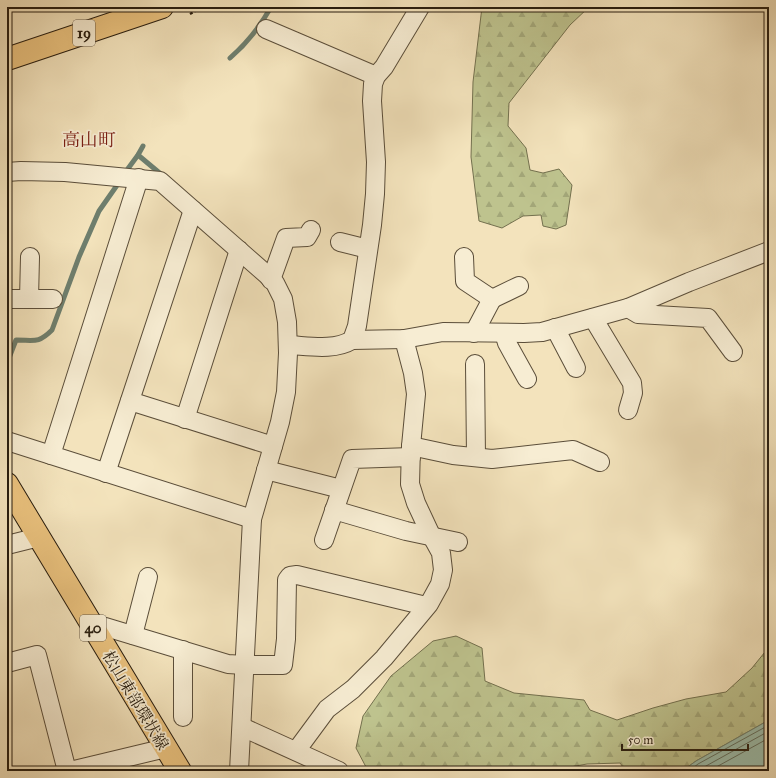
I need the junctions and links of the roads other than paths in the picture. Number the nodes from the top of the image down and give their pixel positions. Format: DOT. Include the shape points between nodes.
graph roads {
  1 [pos="162,7"];
  2 [pos="420,7"];
  3 [pos="266,29"];
  4 [pos="7,59"];
  5 [pos="376,76"];
  6 [pos="7,172"];
  7 [pos="138,178"];
  8 [pos="193,210"];
  9 [pos="311,230"];
  10 [pos="340,242"];
  11 [pos="368,249"];
  12 [pos="239,250"];
  13 [pos="769,251"];
  14 [pos="30,257"];
  15 [pos="464,257"];
  16 [pos="271,280"];
  17 [pos="519,286"];
  18 [pos="7,299"];
  19 [pos="29,299"];
  20 [pos="53,299"];
  21 [pos="492,299"];
  22 [pos="628,308"];
  23 [pos="593,318"];
  24 [pos="555,328"];
  25 [pos="474,333"];
  26 [pos="504,333"];
  27 [pos="404,339"];
  28 [pos="352,340"];
  29 [pos="288,345"];
  30 [pos="733,352"];
  31 [pos="475,364"];
  32 [pos="576,368"];
  33 [pos="527,379"];
  34 [pos="130,401"];
  35 [pos="628,410"];
  36 [pos="185,419"];
  37 [pos="7,441"];
  38 [pos="273,446"];
  39 [pos="411,452"];
  40 [pos="51,455"];
  41 [pos="476,457"];
  42 [pos="600,462"];
  43 [pos="266,470"];
  44 [pos="106,473"];
  45 [pos="7,484"];
  46 [pos="341,489"];
  47 [pos="334,510"];
  48 [pos="252,518"];
  49 [pos="431,536"];
  50 [pos="39,537"];
  51 [pos="324,540"];
  52 [pos="458,542"];
  53 [pos="7,545"];
  54 [pos="148,577"];
  55 [pos="426,606"];
  56 [pos="89,622"];
  57 [pos="133,635"];
  58 [pos="184,650"];
  59 [pos="7,663"];
  60 [pos="244,665"];
  61 [pos="183,717"];
  62 [pos="242,726"];
  63 [pos="166,748"];
  64 [pos="296,751"];
  65 [pos="76,770"];
  66 [pos="180,771"];
  67 [pos="240,771"];
  68 [pos="338,771"];
  1 -- 4 [label="main road, 19"];
  2 -- 5 [label="street"];
  3 -- 5 [label="street"];
  5 -- 11 [label="street" via="372,101 376,162 375,194"];
  6 -- 7 [label="street" via="65,172"];
  7 -- 8 [label="street" via="160,181"];
  7 -- 40 [label="street"];
  8 -- 12 [label="street"];
  8 -- 34 [label="street"];
  9 -- 16 [label="street" via="307,237 286,238"];
  10 -- 11 [label="street"];
  11 -- 28 [label="street"];
  12 -- 16 [label="street"];
  12 -- 36 [label="street"];
  13 -- 22 [label="street"];
  14 -- 19 [label="street"];
  15 -- 21 [label="street" via="464,281"];
  16 -- 29 [label="street" via="283,299"];
  17 -- 21 [label="street"];
  18 -- 19 [label="street"];
  19 -- 20 [label="street"];
  21 -- 25 [label="street"];
  22 -- 23 [label="street"];
  22 -- 30 [label="street" via="638,314 708,318"];
  23 -- 24 [label="street"];
  23 -- 35 [label="street" via="632,382 633,392"];
  24 -- 26 [label="street" via="542,332"];
  24 -- 32 [label="street"];
  25 -- 26 [label="street"];
  25 -- 27 [label="street" via="443,332"];
  26 -- 33 [label="street"];
  27 -- 28 [label="street"];
  27 -- 39 [label="street" via="416,394"];
  28 -- 29 [label="street" via="346,344 332,346"];
  29 -- 38 [label="street" via="286,392"];
  31 -- 41 [label="street" via="482,386"];
  34 -- 36 [label="street"];
  34 -- 44 [label="street"];
  36 -- 38 [label="street"];
  37 -- 40 [label="street"];
  38 -- 43 [label="street"];
  39 -- 41 [label="street"];
  39 -- 46 [label="street" via="352,459"];
  39 -- 49 [label="street" via="410,484"];
  40 -- 44 [label="street"];
  41 -- 42 [label="street" via="492,459 573,450"];
  43 -- 46 [label="street"];
  43 -- 48 [label="street"];
  44 -- 48 [label="street"];
  45 -- 50 [label="main road, 松山東部環状線 / 40"];
  46 -- 47 [label="street"];
  47 -- 49 [label="street"];
  47 -- 51 [label="street"];
  48 -- 60 [label="street"];
  49 -- 52 [label="street"];
  49 -- 55 [label="street" via="441,552 443,570 440,584"];
  50 -- 53 [label="street"];
  50 -- 56 [label="main road, 松山東部環状線 / 40"];
  54 -- 57 [label="street"];
  55 -- 60 [label="street" via="297,575 290,576 287,580 284,665"];
  55 -- 64 [label="street" via="384,658 353,689 327,709"];
  56 -- 57 [label="street"];
  56 -- 63 [label="main road, 松山東部環状線 / 40"];
  57 -- 58 [label="street"];
  58 -- 60 [label="street" via="228,664"];
  58 -- 61 [label="street"];
  59 -- 65 [label="street" via="37,655"];
  60 -- 62 [label="street"];
  62 -- 64 [label="street"];
  62 -- 67 [label="street"];
  63 -- 65 [label="street"];
  63 -- 66 [label="main road, 松山東部環状線 / 40"];
  64 -- 68 [label="street"];
}
